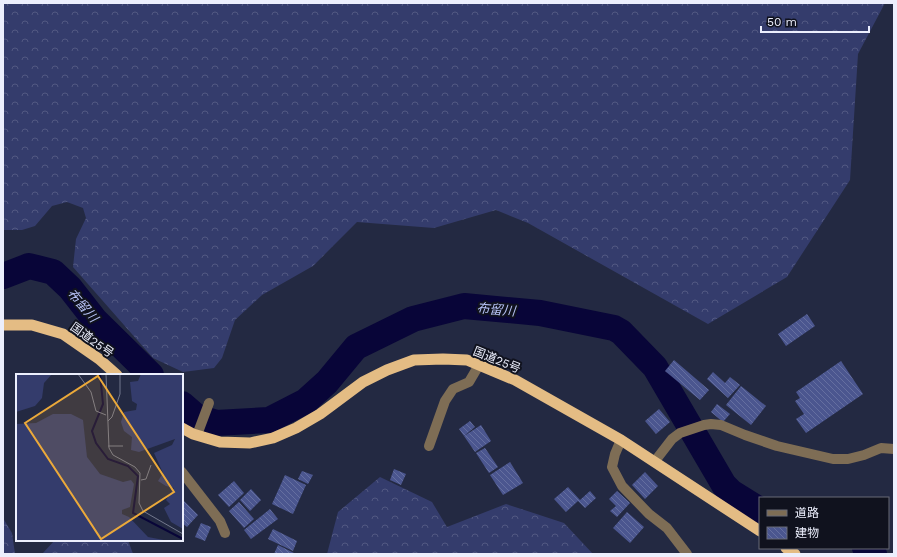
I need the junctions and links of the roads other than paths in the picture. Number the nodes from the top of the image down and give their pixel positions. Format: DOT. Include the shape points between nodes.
graph roads {
  1 [pos="3,325"];
  2 [pos="479,365"];
  3 [pos="116,374"];
  4 [pos="210,403"];
  5 [pos="183,428"];
  6 [pos="197,435"];
  7 [pos="621,440"];
  8 [pos="429,446"];
  9 [pos="894,449"];
  10 [pos="655,461"];
  11 [pos="183,473"];
  12 [pos="759,530"];
  13 [pos="226,533"];
  14 [pos="687,554"];
  1 -- 3 [label="highway, 国道25号" via="32,325 63,334"];
  2 -- 6 [label="highway, 国道25号" via="467,360 414,360 363,382 320,414 273,438 250,443 220,442"];
  2 -- 7 [label="highway, 国道25号" via="515,380"];
  2 -- 8 [label="street" via="469,382 453,389 445,401"];
  4 -- 6 [label="street"];
  5 -- 6 [label="highway, 国道25号"];
  7 -- 10 [label="highway, 国道25号"];
  7 -- 14 [label="street" via="612,467 622,486 649,514 667,528"];
  9 -- 10 [label="street" via="881,448 848,459 833,459 777,446 721,425 704,425 680,433"];
  10 -- 12 [label="highway, 国道25号"];
  11 -- 13 [label="street" via="220,520"];
}
